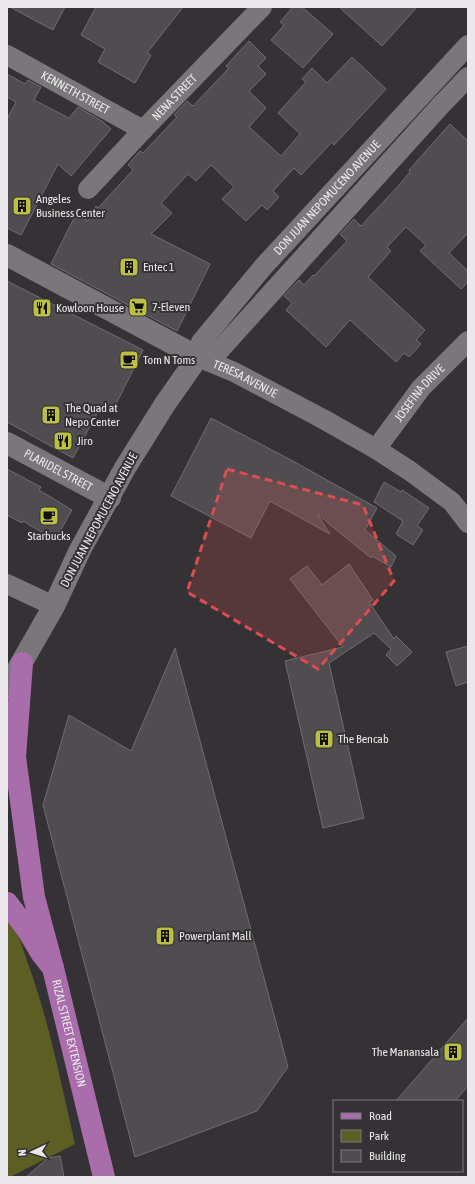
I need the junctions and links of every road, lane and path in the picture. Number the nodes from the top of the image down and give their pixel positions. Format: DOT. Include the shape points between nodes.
graph roads {
  1 [pos="262,7"];
  2 [pos="468,45"];
  3 [pos="7,55"];
  4 [pos="468,77"];
  5 [pos="143,130"];
  6 [pos="350,173"];
  7 [pos="88,189"];
  8 [pos="365,190"];
  9 [pos="7,255"];
  10 [pos="468,342"];
  11 [pos="198,357"];
  12 [pos="7,443"];
  13 [pos="376,449"];
  14 [pos="110,498"];
  15 [pos="468,523"];
  16 [pos="7,584"];
  17 [pos="54,606"];
  18 [pos="22,663"];
  19 [pos="7,688"];
  20 [pos="7,903"];
  21 [pos="53,968"];
  22 [pos="104,1177"];
  1 -- 5 [label="street, NENA STREET"];
  2 -- 6 [label="street, DON JUAN NEPOMUCENO AVENUE"];
  3 -- 5 [label="street, KENNETH STREET"];
  4 -- 8 [label="street, DON JUAN NEPOMUCENO AVENUE"];
  5 -- 7 [label="street, NENA STREET"];
  6 -- 8 [label="street"];
  6 -- 11 [label="street, DON JUAN NEPOMUCENO AVENUE" via="232,304 201,342"];
  8 -- 11 [label="street, DON JUAN NEPOMUCENO AVENUE" via="217,353"];
  9 -- 11 [label="street, TERESA AVENUE"];
  10 -- 13 [label="street, JOSEFINA DRIVE" via="420,388"];
  11 -- 13 [label="street, TERESA AVENUE" via="234,372"];
  11 -- 14 [label="street, DON JUAN NEPOMUCENO AVENUE" via="125,468"];
  12 -- 14 [label="street, PLARIDEL STREET"];
  13 -- 15 [label="street, TERESA AVENUE" via="410,470 452,502"];
  14 -- 17 [label="street, DON JUAN NEPOMUCENO AVENUE" via="80,550"];
  16 -- 17 [label="street"];
  17 -- 18 [label="street, DON JUAN NEPOMUCENO AVENUE"];
  18 -- 19 [label="street, DON JUAN NEPOMUCENO AVENUE"];
  18 -- 21 [label="main road" via="15,756 34,897"];
  20 -- 21 [label="main road, RIZAL STREET EXTENSION"];
  21 -- 22 [label="main road, RIZAL STREET EXTENSION"];
}
